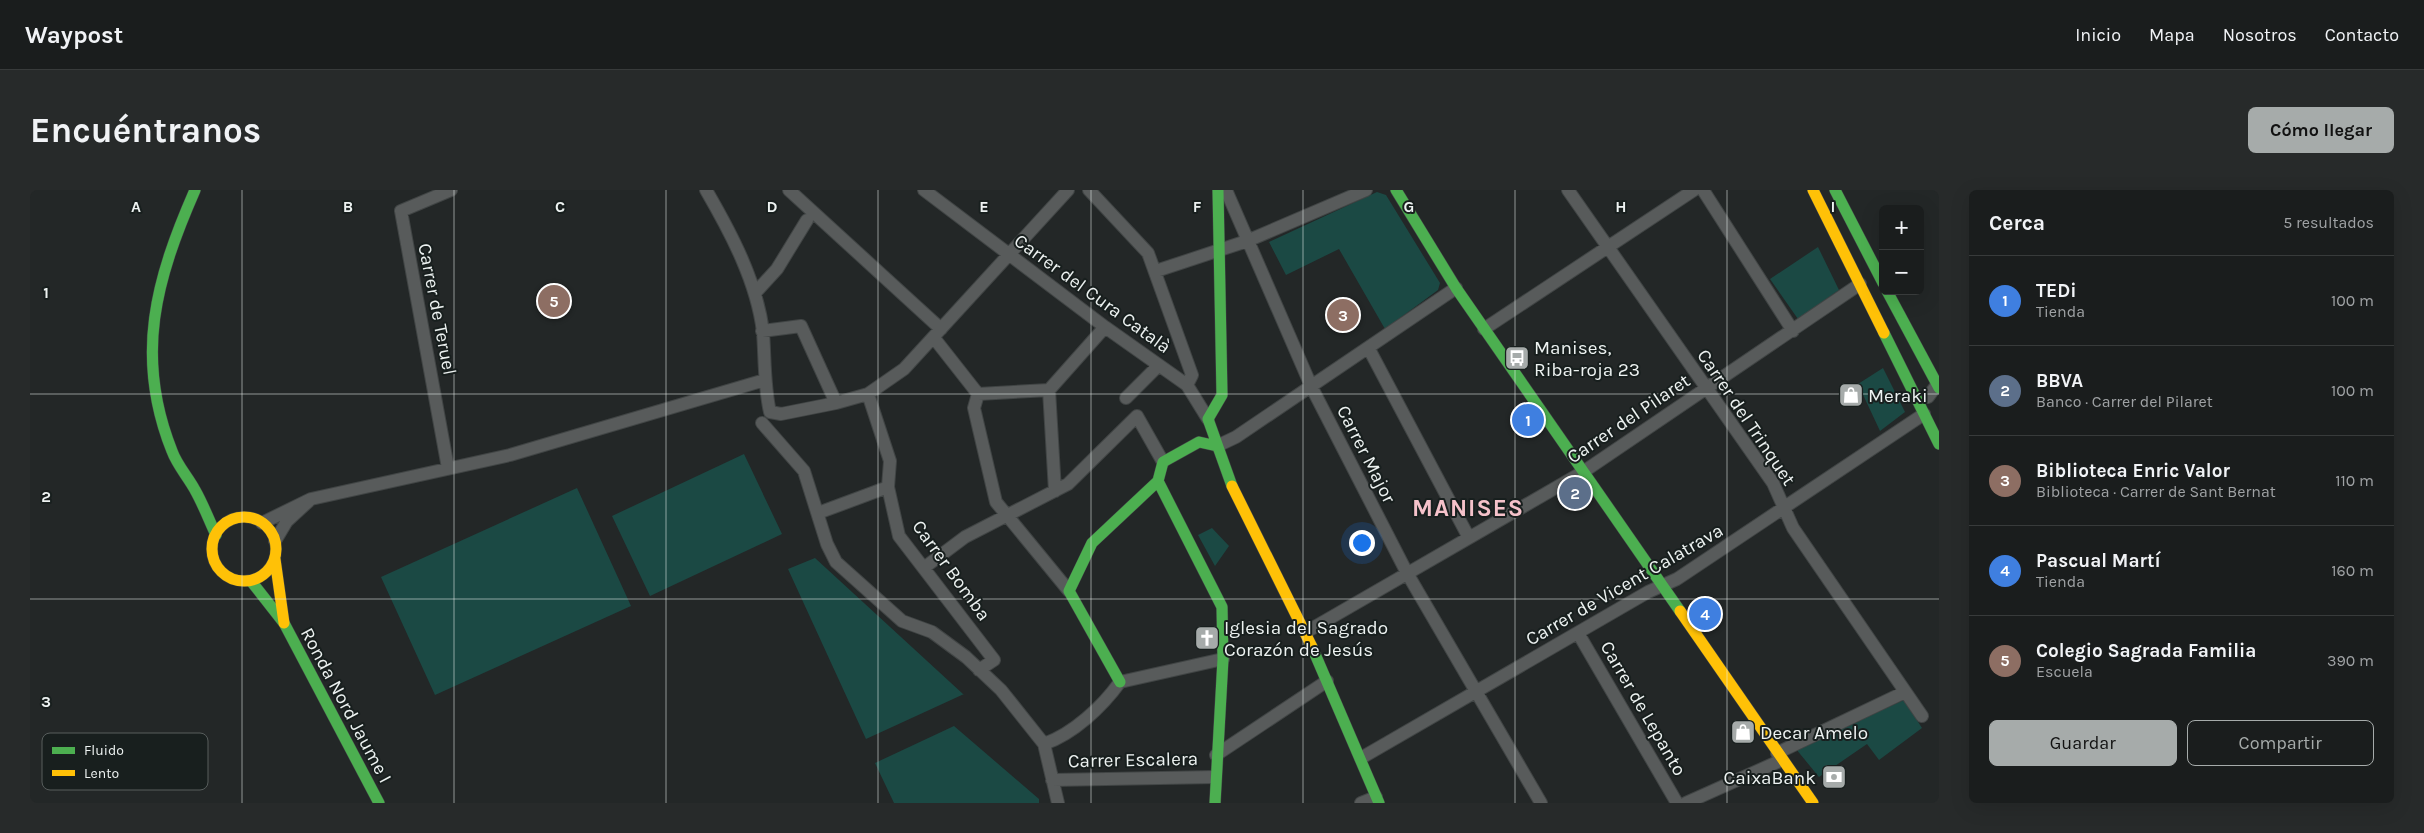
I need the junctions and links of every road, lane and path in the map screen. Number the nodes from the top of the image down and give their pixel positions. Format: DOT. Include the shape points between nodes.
graph roads {
  1 [pos="195,190"];
  2 [pos="451,190"];
  3 [pos="706,190"];
  4 [pos="789,190"];
  5 [pos="924,190"];
  6 [pos="1068,190"];
  7 [pos="1089,190"];
  8 [pos="1218,190"];
  9 [pos="1226,190"];
  10 [pos="1366,190"];
  11 [pos="1396,190"];
  12 [pos="1568,190"];
  13 [pos="1694,190"];
  14 [pos="1703,190"];
  15 [pos="1813,190"];
  16 [pos="1835,190"];
  17 [pos="807,220"];
  18 [pos="1247,241"];
  19 [pos="1608,248"];
  20 [pos="1221,249"];
  21 [pos="1009,255"];
  22 [pos="1156,271"];
  23 [pos="1879,275"];
  24 [pos="1860,284"];
  25 [pos="1456,288"];
  26 [pos="755,293"];
  27 [pos="1889,295"];
  28 [pos="1105,327"];
  29 [pos="1484,329"];
  30 [pos="762,331"];
  31 [pos="1793,331"];
  32 [pos="937,334"];
  33 [pos="1369,348"];
  34 [pos="1159,365"];
  35 [pos="765,380"];
  36 [pos="1187,385"];
  37 [pos="1312,388"];
  38 [pos="1706,388"];
  39 [pos="1049,390"];
  40 [pos="868,394"];
  41 [pos="978,394"];
  42 [pos="1126,398"];
  43 [pos="1932,398"];
  44 [pos="836,403"];
  45 [pos="766,418"];
  46 [pos="1208,419"];
  47 [pos="1939,420"];
  48 [pos="1939,444"];
  49 [pos="1217,446"];
  50 [pos="1163,462"];
  51 [pos="448,468"];
  52 [pos="1583,472"];
  53 [pos="1158,481"];
  54 [pos="888,487"];
  55 [pos="195,491"];
  56 [pos="1055,491"];
  57 [pos="311,499"];
  58 [pos="1784,509"];
  59 [pos="818,513"];
  60 [pos="223,515"];
  61 [pos="1005,516"];
  62 [pos="262,523"];
  63 [pos="216,535"];
  64 [pos="1468,536"];
  65 [pos="275,541"];
  66 [pos="275,559"];
  67 [pos="925,567"];
  68 [pos="1407,573"];
  69 [pos="251,581"];
  70 [pos="1662,585"];
  71 [pos="1069,591"];
  72 [pos="284,623"];
  73 [pos="1306,632"];
  74 [pos="1578,633"];
  75 [pos="1223,659"];
  76 [pos="979,670"];
  77 [pos="1327,681"];
  78 [pos="1120,682"];
  79 [pos="1476,690"];
  80 [pos="1905,692"];
  81 [pos="1922,716"];
  82 [pos="1044,744"];
  83 [pos="1216,755"];
  84 [pos="1780,756"];
  85 [pos="1360,758"];
  86 [pos="1215,777"];
  87 [pos="1052,780"];
  88 [pos="1377,800"];
  89 [pos="379,803"];
  90 [pos="1058,803"];
  91 [pos="1215,803"];
  92 [pos="1362,803"];
  93 [pos="1541,803"];
  94 [pos="1677,803"];
  95 [pos="1686,803"];
  96 [pos="1813,803"];
  1 -- 55 [label="main road" via="177,229 154,300 151,345 157,397 172,453"];
  2 -- 51 [label="street, Carrer de Teruel" via="401,211"];
  3 -- 26 [label="street"];
  4 -- 32 [label="street"];
  5 -- 21 [label="street, Carrer del Cura Català"];
  6 -- 21 [label="street"];
  7 -- 22 [label="street" via="1148,253"];
  8 -- 20 [label="main road"];
  9 -- 18 [label="street, Carrer Major"];
  10 -- 18 [label="street"];
  11 -- 25 [label="main road"];
  12 -- 19 [label="street, Carrer del Trinquet"];
  13 -- 19 [label="street"];
  14 -- 31 [label="street"];
  15 -- 24 [label="main road"];
  16 -- 23 [label="main road"];
  17 -- 26 [label="street" via="777,269"];
  18 -- 20 [label="street"];
  18 -- 37 [label="street, Carrer Major"];
  19 -- 29 [label="street"];
  19 -- 38 [label="street, Carrer del Trinquet"];
  20 -- 22 [label="street"];
  20 -- 46 [label="main road" via="1222,395"];
  21 -- 28 [label="street, Carrer del Cura Català"];
  21 -- 32 [label="street"];
  22 -- 36 [label="street" via="1192,375"];
  24 -- 31 [label="street, Carrer del Pilaret"];
  24 -- 43 [label="main road"];
  25 -- 29 [label="main road"];
  25 -- 33 [label="street"];
  26 -- 30 [label="street"];
  27 -- 43 [label="main road"];
  28 -- 34 [label="street, Carrer del Cura Català"];
  28 -- 39 [label="street"];
  29 -- 52 [label="main road"];
  30 -- 35 [label="street"];
  30 -- 44 [label="street" via="801,326"];
  31 -- 38 [label="street, Carrer del Pilaret"];
  32 -- 40 [label="street" via="904,369"];
  32 -- 41 [label="street"];
  33 -- 37 [label="street"];
  33 -- 64 [label="street"];
  34 -- 36 [label="street, Carrer del Cura Català"];
  34 -- 42 [label="street"];
  35 -- 45 [label="street"];
  35 -- 51 [label="street" via="510,455"];
  36 -- 46 [label="street, Carrer del Cura Català"];
  37 -- 49 [label="street"];
  37 -- 68 [label="street, Carrer Major"];
  38 -- 52 [label="street, Carrer del Pilaret"];
  38 -- 58 [label="street, Carrer del Trinquet" via="1773,483"];
  39 -- 41 [label="street"];
  39 -- 56 [label="street"];
  40 -- 44 [label="street"];
  40 -- 54 [label="street, Carrer Bomba" via="890,461"];
  41 -- 61 [label="street" via="974,408 996,502"];
  43 -- 47 [label="main road"];
  43 -- 48 [label="main road"];
  43 -- 58 [label="street, Carrer de Vicent Calatrava"];
  44 -- 45 [label="street"];
  45 -- 59 [label="street" via="804,471"];
  46 -- 49 [label="main road, Carrer del Cura Català"];
  49 -- 50 [label="main road" via="1199,442"];
  49 -- 73 [label="main road, Carrer del Cura Català" via="1228,477"];
  50 -- 53 [label="main road"];
  50 -- 56 [label="street" via="1137,416 1068,484"];
  51 -- 57 [label="street"];
  52 -- 64 [label="street, Carrer del Pilaret"];
  52 -- 70 [label="main road"];
  53 -- 71 [label="main road" via="1092,543"];
  53 -- 75 [label="main road" via="1222,607"];
  54 -- 59 [label="street"];
  54 -- 67 [label="street, Carrer Bomba" via="900,536"];
  55 -- 60 [label="main road"];
  55 -- 63 [label="main road"];
  56 -- 61 [label="street"];
  57 -- 62 [label="street"];
  57 -- 65 [label="street" via="287,521"];
  58 -- 70 [label="street, Carrer de Vicent Calatrava" via="1677,579"];
  58 -- 80 [label="street, Carrer del Trinquet" via="1793,528"];
  59 -- 76 [label="street" via="836,562 902,621 932,632"];
  60 -- 62 [label="main road" via="251,518"];
  60 -- 63 [label="main road"];
  61 -- 67 [label="street" via="965,538"];
  61 -- 71 [label="street"];
  62 -- 65 [label="main road"];
  63 -- 69 [label="main road" via="212,545 217,567 234,580"];
  64 -- 68 [label="street, Carrer del Pilaret"];
  65 -- 66 [label="main road"];
  66 -- 69 [label="main road" via="270,569"];
  66 -- 72 [label="main road, Ronda Nord Jaume I"];
  67 -- 76 [label="street, Carrer Bomba" via="994,660"];
  68 -- 73 [label="street, Carrer del Pilaret"];
  68 -- 79 [label="street, Carrer Major"];
  69 -- 72 [label="main road, Ronda Nord Jaume I"];
  70 -- 74 [label="street, Carrer de Vicent Calatrava"];
  70 -- 84 [label="main road"];
  71 -- 78 [label="main road"];
  72 -- 89 [label="main road, Ronda Nord Jaume I"];
  73 -- 77 [label="main road, Carrer del Cura Català"];
  74 -- 79 [label="street, Carrer de Vicent Calatrava"];
  74 -- 94 [label="street, Carrer de Lepanto"];
  75 -- 78 [label="street"];
  75 -- 83 [label="main road"];
  76 -- 82 [label="street" via="1001,690"];
  77 -- 83 [label="street"];
  77 -- 85 [label="main road, Carrer del Cura Català"];
  78 -- 82 [label="street" via="1110,696 1061,738"];
  79 -- 85 [label="street, Carrer de Vicent Calatrava"];
  79 -- 93 [label="street, Carrer Major"];
  80 -- 81 [label="street, Carrer del Trinquet"];
  80 -- 84 [label="street"];
  82 -- 87 [label="street"];
  83 -- 86 [label="main road"];
  84 -- 95 [label="street"];
  84 -- 96 [label="main road"];
  85 -- 88 [label="main road, Carrer del Cura Català"];
  86 -- 87 [label="street, Carrer Escalera"];
  86 -- 91 [label="main road"];
  87 -- 90 [label="street"];
  88 -- 92 [label="street"];
}
